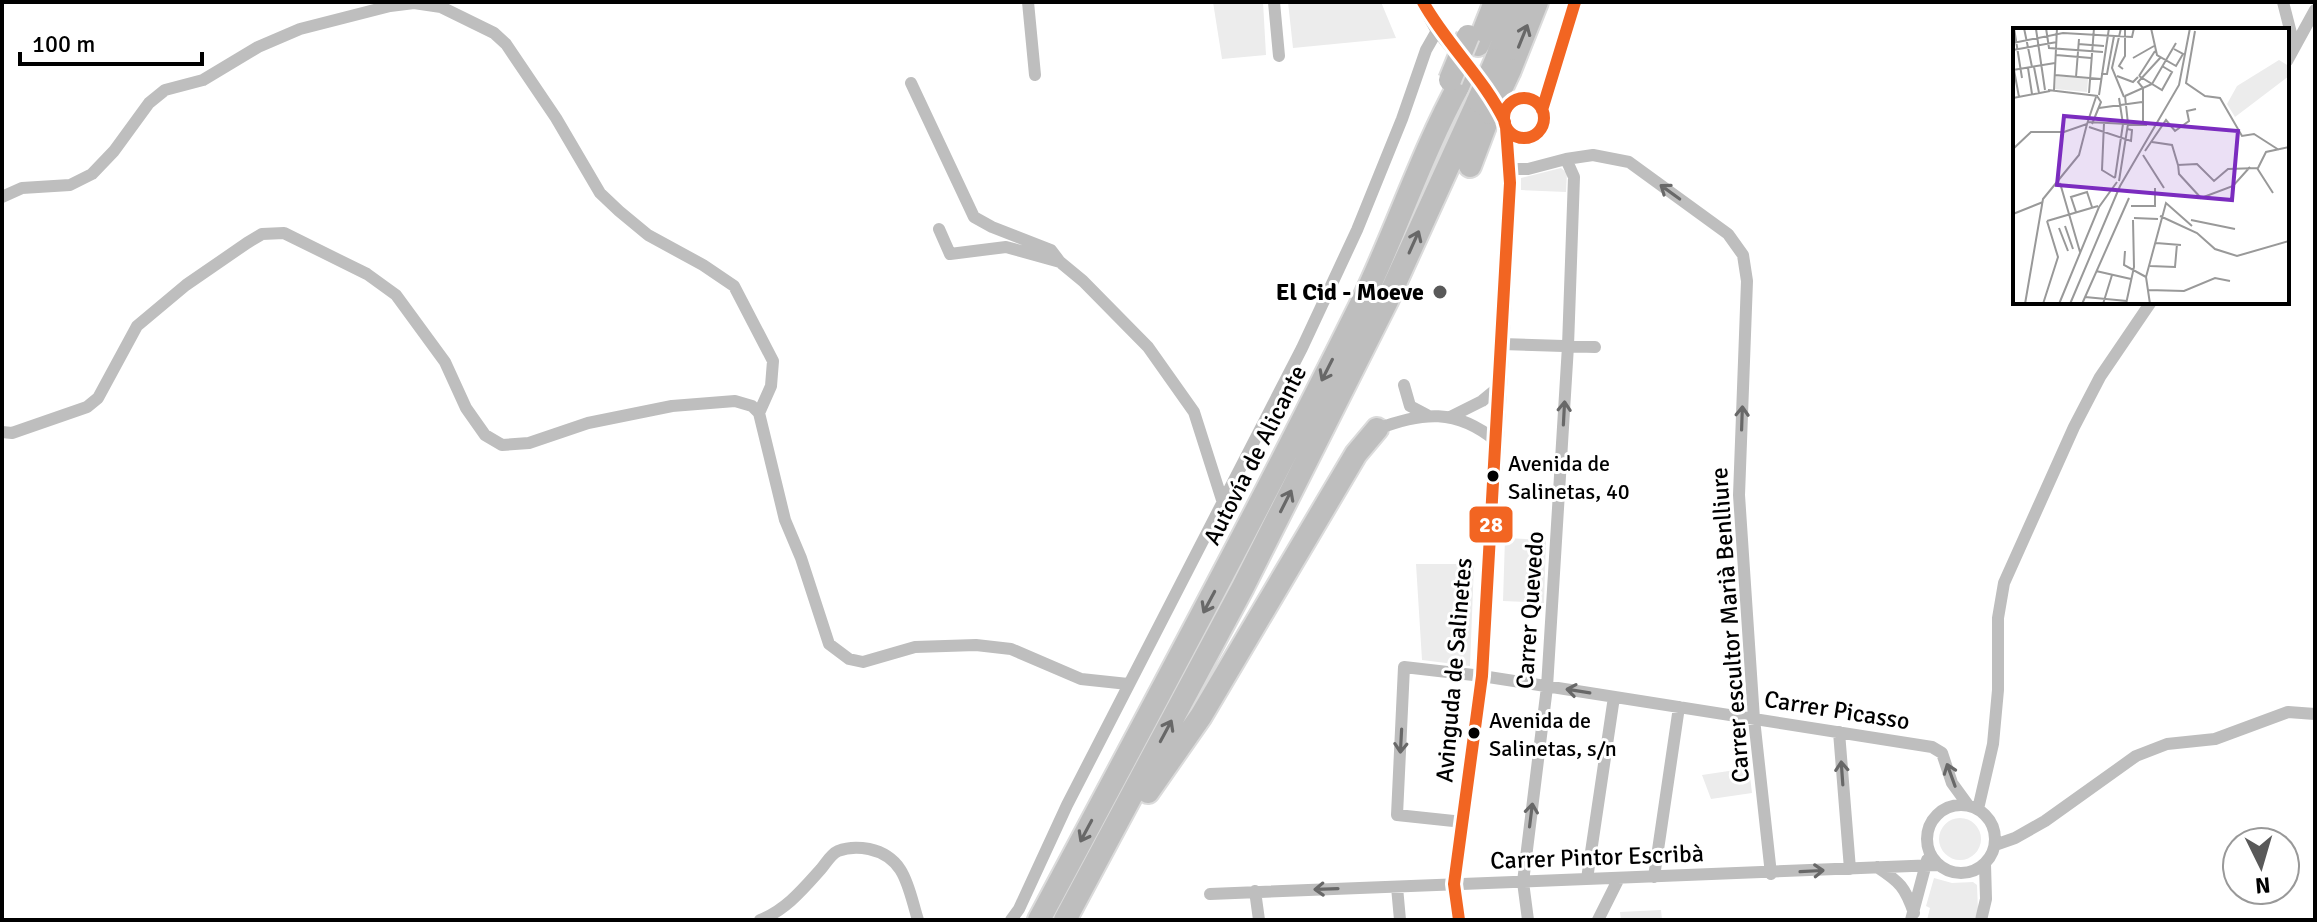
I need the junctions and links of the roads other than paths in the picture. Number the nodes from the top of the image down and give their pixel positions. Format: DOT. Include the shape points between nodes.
graph roads {
  1 [pos="1028,2"];
  2 [pos="1274,2"];
  3 [pos="1423,2"];
  4 [pos="1482,2"];
  5 [pos="1495,2"];
  6 [pos="1518,2"];
  7 [pos="1537,2"];
  8 [pos="1575,2"];
  9 [pos="2283,2"];
  10 [pos="2315,10"];
  11 [pos="1438,29"];
  12 [pos="1473,40"];
  13 [pos="2294,45"];
  14 [pos="1279,56"];
  15 [pos="2289,56"];
  16 [pos="1503,65"];
  17 [pos="1553,68"];
  18 [pos="1035,75"];
  19 [pos="911,83"];
  20 [pos="1519,99"];
  21 [pos="1542,110"];
  22 [pos="1494,112"];
  23 [pos="1533,136"];
  24 [pos="1566,159"];
  25 [pos="1470,166"];
  26 [pos="1512,176"];
  27 [pos="2,197"];
  28 [pos="939,229"];
  29 [pos="1060,262"];
  30 [pos="2150,304"];
  31 [pos="1502,344"];
  32 [pos="1568,346"];
  33 [pos="1595,347"];
  34 [pos="1404,385"];
  35 [pos="1499,387"];
  36 [pos="759,413"];
  37 [pos="1427,415"];
  38 [pos="1450,417"];
  39 [pos="1377,429"];
  40 [pos="2,432"];
  41 [pos="1496,441"];
  42 [pos="1223,503"];
  43 [pos="1482,676"];
  44 [pos="1128,684"];
  45 [pos="1547,687"];
  46 [pos="1614,697"];
  47 [pos="1679,707"];
  48 [pos="2315,714"];
  49 [pos="1754,719"];
  50 [pos="1839,732"];
  51 [pos="1973,807"];
  52 [pos="1463,822"];
  53 [pos="1995,845"];
  54 [pos="1931,861"];
  55 [pos="1985,864"];
  56 [pos="1877,867"];
  57 [pos="1850,869"];
  58 [pos="1089,874"];
  59 [pos="1771,874"];
  60 [pos="1654,877"];
  61 [pos="1619,878"];
  62 [pos="1587,879"];
  63 [pos="1523,882"];
  64 [pos="1454,884"];
  65 [pos="1397,887"];
  66 [pos="1255,891"];
  67 [pos="1210,894"];
  68 [pos="1912,916"];
  69 [pos="760,920"];
  70 [pos="918,920"];
  71 [pos="1011,920"];
  72 [pos="1039,920"];
  73 [pos="1065,920"];
  74 [pos="1259,920"];
  75 [pos="1400,920"];
  76 [pos="1459,920"];
  77 [pos="1528,920"];
  78 [pos="1598,920"];
  79 [pos="1981,920"];
  1 -- 18 [label="street"];
  2 -- 14 [label="street"];
  3 -- 11 [label="street"];
  4 -- 12 [label="highway"];
  5 -- 12 [label="highway, Autovía de Alicante"];
  6 -- 16 [label="highway, Autovía de Alicante"];
  16 -- 7 [label="highway, one-way"];
  8 -- 17 [label="street, Avinguda de Salinetes"];
  9 -- 13 [label="street"];
  10 -- 13 [label="street"];
  11 -- 22 [label="street"];
  11 -- 42 [label="street" via="1357,230"];
  12 -- 72 [label="highway, Autovía de Alicante, one-way" via="1395,230 1326,372"];
  13 -- 15 [label="street"];
  16 -- 22 [label="highway, Autovía de Alicante, bridge"];
  17 -- 20 [label="street" via="1536,91"];
  17 -- 21 [label="street, Avinguda de Salinetes"];
  19 -- 29 [label="street" via="974,217 1051,250"];
  20 -- 21 [label="street" via="1534,101"];
  20 -- 22 [label="street"];
  20 -- 22 [label="street"];
  21 -- 23 [label="street, Avinguda de Salinetes" via="1542,127"];
  22 -- 23 [label="street" via="1510,132"];
  22 -- 25 [label="highway"];
  22 -- 26 [label="street, Avinguda de Salinetes"];
  58 -- 22 [label="highway, Autovía de Alicante, one-way" via="1243,587 1387,301"];
  23 -- 26 [label="street, Avinguda de Salinetes" via="1520,151"];
  24 -- 26 [label="street, Carrer escultor Marià Benlliure"];
  24 -- 32 [label="street, Carrer Quevedo" via="1574,177"];
  49 -- 24 [label="street, Carrer escultor Marià Benlliure, one-way" via="1739,495 1747,281 1743,255 1728,234 1629,162 1593,155"];
  26 -- 31 [label="street, Avinguda de Salinetes"];
  27 -- 36 [label="street" via="22,188 70,185 92,174 165,90 203,80 258,47 300,29 390,6 441,7 506,44 600,193 648,235 734,286 773,361 771,386"];
  28 -- 29 [label="street" via="950,254 1006,247"];
  29 -- 42 [label="street" via="1148,347 1181,392 1194,412"];
  30 -- 51 [label="street" via="2080,414 2004,583 1993,744"];
  31 -- 32 [label="street"];
  31 -- 35 [label="street, Avinguda de Salinetes"];
  32 -- 33 [label="street"];
  45 -- 32 [label="street, Carrer Quevedo, one-way"];
  34 -- 37 [label="street" via="1410,406"];
  35 -- 38 [label="street"];
  35 -- 41 [label="street, Avinguda de Salinetes"];
  36 -- 40 [label="street" via="735,401 672,406 588,423 529,443 502,445 485,435 445,362 396,295 367,274 284,233 262,234 247,243 137,326 98,398 87,407"];
  36 -- 44 [label="street" via="785,520 829,644 849,659 863,662 915,647 976,645 1011,649 1081,679"];
  37 -- 38 [label="street"];
  37 -- 39 [label="street"];
  38 -- 41 [label="street" via="1480,428"];
  39 -- 58 [label="highway" via="1356,454 1201,716 1111,853"];
  41 -- 43 [label="street, Avinguda de Salinetes"];
  42 -- 44 [label="street"];
  43 -- 45 [label="street, Carrer Picasso"];
  43 -- 52 [label="street, Avinguda de Salinetes"];
  43 -- 52 [label="street, Carrer Picasso, one-way" via="1404,667 1397,815"];
  44 -- 71 [label="street"];
  46 -- 45 [label="street, Carrer Picasso, one-way"];
  63 -- 45 [label="street, Carrer Quevedo, one-way"];
  46 -- 47 [label="street, Carrer Picasso"];
  46 -- 62 [label="street"];
  47 -- 49 [label="street, Carrer Picasso"];
  47 -- 60 [label="street"];
  48 -- 53 [label="street" via="2288,712 2215,739 2167,744 2136,756 2045,821"];
  49 -- 50 [label="street, Carrer Picasso"];
  49 -- 59 [label="street, Carrer escultor Marià Benlliure"];
  51 -- 50 [label="street, Carrer Picasso, one-way" via="1952,783 1942,753 1932,747"];
  57 -- 50 [label="street, one-way"];
  51 -- 53 [label="street" via="1989,819"];
  51 -- 54 [label="street" via="1955,805 1934,817 1926,840"];
  52 -- 64 [label="street, Avinguda de Salinetes"];
  53 -- 55 [label="street"];
  54 -- 55 [label="street" via="1962,874"];
  54 -- 56 [label="street, Carrer Pintor Escribà"];
  54 -- 68 [label="street"];
  55 -- 79 [label="street"];
  56 -- 57 [label="street, Carrer Pintor Escribà"];
  56 -- 68 [label="street" via="1899,881"];
  59 -- 57 [label="street, Carrer Pintor Escribà, one-way"];
  58 -- 73 [label="highway, Autovía de Alicante"];
  59 -- 60 [label="street, Carrer Pintor Escribà"];
  60 -- 61 [label="street, Carrer Pintor Escribà"];
  61 -- 62 [label="street, Carrer Pintor Escribà"];
  61 -- 78 [label="street"];
  62 -- 63 [label="street, Carrer Pintor Escribà"];
  63 -- 64 [label="street, Carrer Pintor Escribà"];
  63 -- 77 [label="street, Carrer Quevedo"];
  64 -- 65 [label="street, Carrer Pintor Escribà"];
  64 -- 76 [label="street, Avinguda de Salinetes"];
  65 -- 66 [label="street, Carrer Pintor Escribà, one-way"];
  65 -- 75 [label="street"];
  66 -- 67 [label="street, Carrer Pintor Escribà"];
  66 -- 74 [label="street"];
  69 -- 70 [label="street" via="793,899 835,852 851,848 876,851 902,869"];
}
